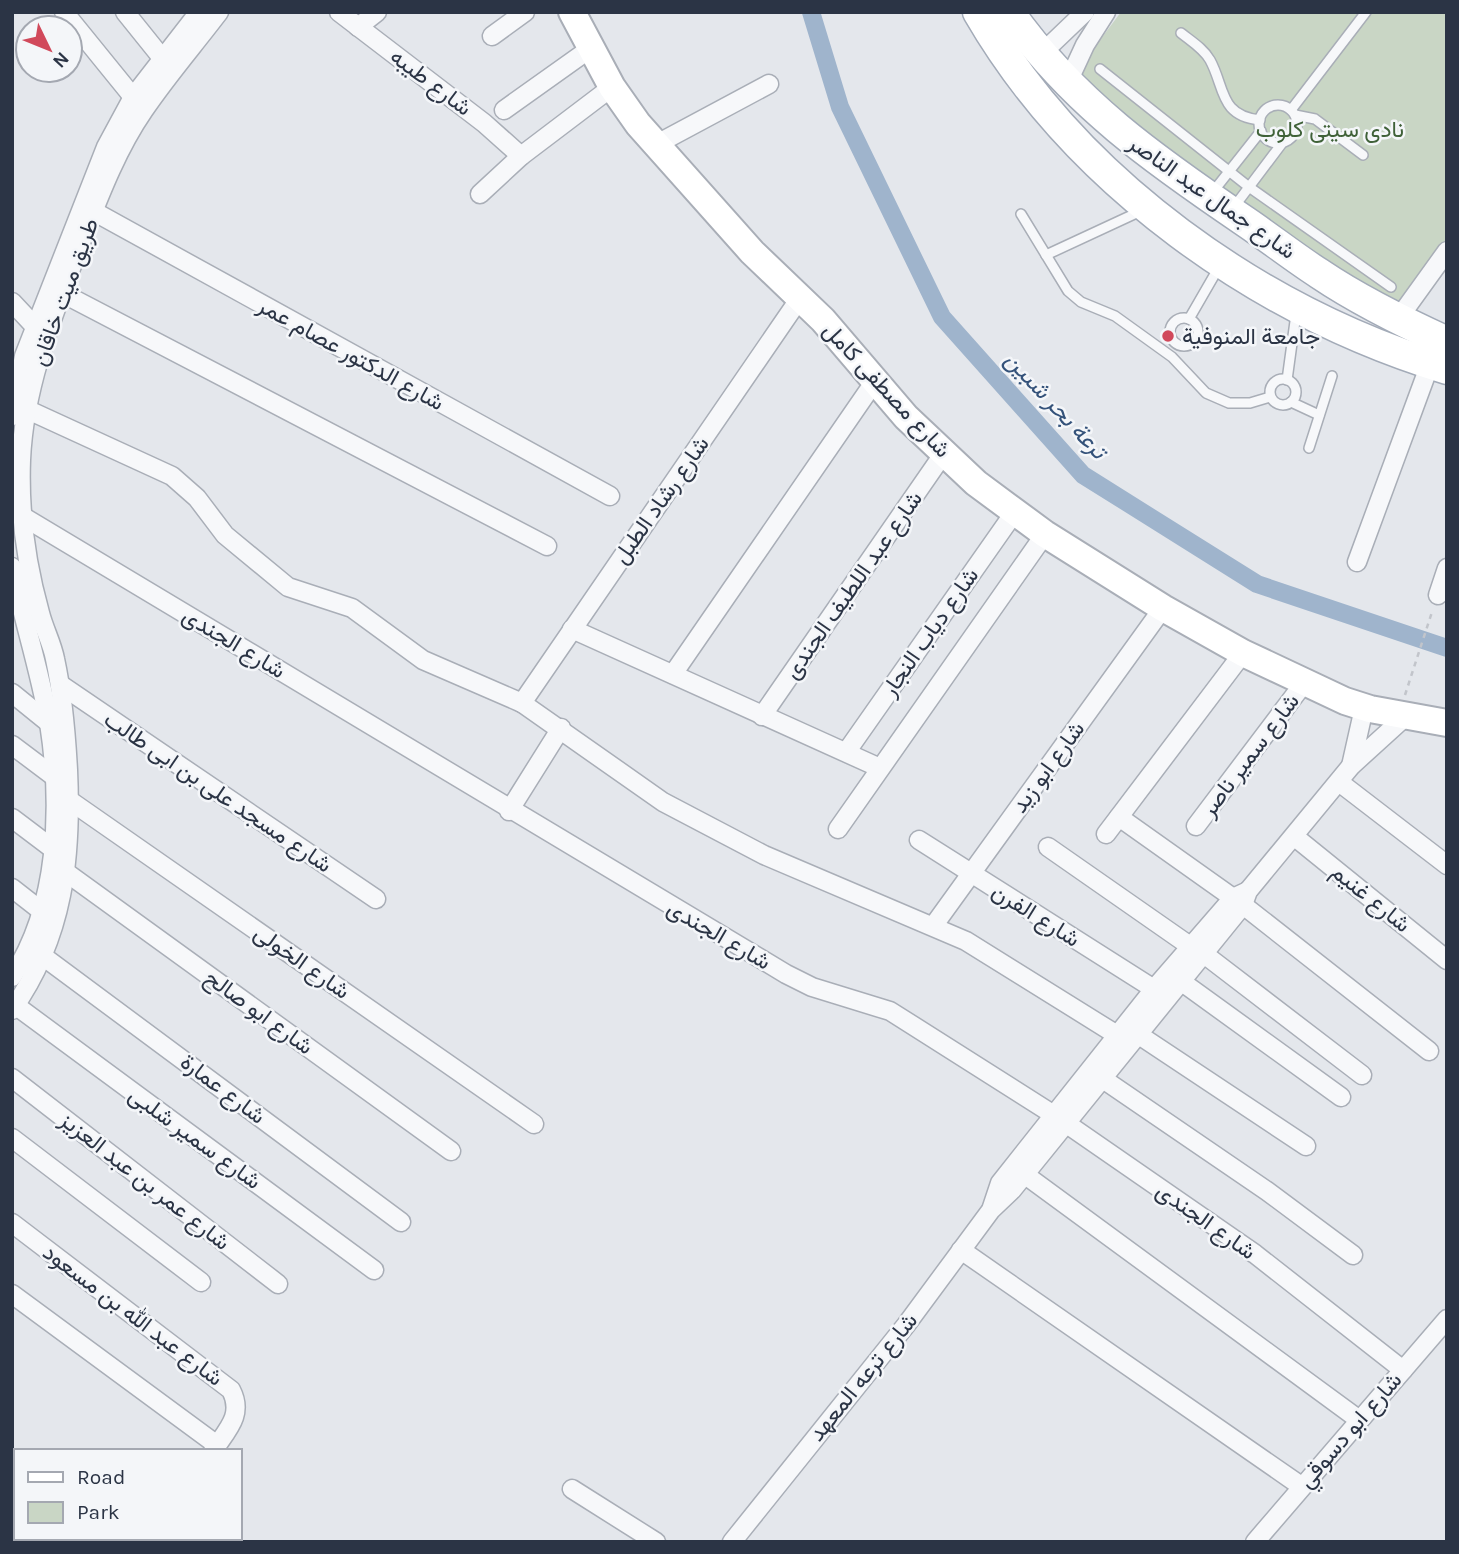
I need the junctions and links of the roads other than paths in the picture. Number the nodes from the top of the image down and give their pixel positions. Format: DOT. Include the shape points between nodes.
graph roads {
  1 [pos="64,12"];
  2 [pos="125,12"];
  3 [pos="199,12"];
  4 [pos="219,12"];
  5 [pos="339,12"];
  6 [pos="377,12"];
  7 [pos="525,12"];
  8 [pos="572,12"];
  9 [pos="978,12"];
  10 [pos="1085,12"];
  11 [pos="1106,12"];
  12 [pos="1366,12"];
  13 [pos="1018,16"];
  14 [pos="358,27"];
  15 [pos="1181,33"];
  16 [pos="492,36"];
  17 [pos="591,48"];
  18 [pos="1040,55"];
  19 [pos="162,58"];
  20 [pos="1100,69"];
  21 [pos="769,83"];
  22 [pos="1067,84"];
  23 [pos="612,88"];
  24 [pos="133,97"];
  25 [pos="504,110"];
  26 [pos="1293,113"];
  27 [pos="1260,120"];
  28 [pos="1261,131"];
  29 [pos="1283,142"];
  30 [pos="657,144"];
  31 [pos="1363,155"];
  32 [pos="521,156"];
  33 [pos="1229,172"];
  34 [pos="1184,180"];
  35 [pos="1249,187"];
  36 [pos="480,194"];
  37 [pos="1148,207"];
  38 [pos="93,211"];
  39 [pos="1230,211"];
  40 [pos="1021,214"];
  41 [pos="1174,227"];
  42 [pos="1447,251"];
  43 [pos="1046,255"];
  44 [pos="1225,266"];
  45 [pos="1391,287"];
  46 [pos="62,293"];
  47 [pos="800,298"];
  48 [pos="12,302"];
  49 [pos="1297,305"];
  50 [pos="1189,319"];
  51 [pos="1398,319"];
  52 [pos="40,332"];
  53 [pos="1180,345"];
  54 [pos="1172,357"];
  55 [pos="1441,358"];
  56 [pos="1332,376"];
  57 [pos="1287,380"];
  58 [pos="875,381"];
  59 [pos="1270,397"];
  60 [pos="1291,402"];
  61 [pos="17,403"];
  62 [pos="1319,415"];
  63 [pos="1309,447"];
  64 [pos="944,453"];
  65 [pos="610,496"];
  66 [pos="1014,513"];
  67 [pos="22,516"];
  68 [pos="1045,534"];
  69 [pos="547,546"];
  70 [pos="1357,562"];
  71 [pos="12,567"];
  72 [pos="1447,568"];
  73 [pos="15,595"];
  74 [pos="1438,595"];
  75 [pos="1163,608"];
  76 [pos="572,629"];
  77 [pos="1243,653"];
  78 [pos="673,674"];
  79 [pos="1304,683"];
  80 [pos="61,685"];
  81 [pos="12,693"];
  82 [pos="522,703"];
  83 [pos="1364,708"];
  84 [pos="762,716"];
  85 [pos="1406,716"];
  86 [pos="49,723"];
  87 [pos="1447,723"];
  88 [pos="561,728"];
  89 [pos="12,745"];
  90 [pos="847,751"];
  91 [pos="1351,766"];
  92 [pos="880,768"];
  93 [pos="52,775"];
  94 [pos="1339,782"];
  95 [pos="69,800"];
  96 [pos="509,811"];
  97 [pos="1119,817"];
  98 [pos="12,818"];
  99 [pos="1196,826"];
  100 [pos="838,829"];
  101 [pos="1106,834"];
  102 [pos="1295,837"];
  103 [pos="919,841"];
  104 [pos="1048,847"];
  105 [pos="53,849"];
  106 [pos="1447,865"];
  107 [pos="66,873"];
  108 [pos="971,874"];
  109 [pos="12,888"];
  110 [pos="1241,898"];
  111 [pos="376,899"];
  112 [pos="44,913"];
  113 [pos="934,925"];
  114 [pos="1197,950"];
  115 [pos="44,957"];
  116 [pos="1447,960"];
  117 [pos="12,977"];
  118 [pos="1182,982"];
  119 [pos="1154,989"];
  120 [pos="14,1007"];
  121 [pos="1139,1007"];
  122 [pos="1155,1016"];
  123 [pos="1117,1035"];
  124 [pos="1139,1035"];
  125 [pos="1429,1051"];
  126 [pos="1362,1075"];
  127 [pos="12,1079"];
  128 [pos="1103,1079"];
  129 [pos="1341,1097"];
  130 [pos="1060,1120"];
  131 [pos="534,1125"];
  132 [pos="12,1138"];
  133 [pos="1306,1146"];
  134 [pos="451,1151"];
  135 [pos="1024,1174"];
  136 [pos="991,1210"];
  137 [pos="401,1222"];
  138 [pos="12,1223"];
  139 [pos="961,1250"];
  140 [pos="1353,1255"];
  141 [pos="374,1270"];
  142 [pos="201,1282"];
  143 [pos="278,1284"];
  144 [pos="12,1294"];
  145 [pos="1447,1320"];
  146 [pos="1403,1370"];
  147 [pos="1359,1419"];
  148 [pos="215,1448"];
  149 [pos="1301,1486"];
  150 [pos="572,1489"];
  151 [pos="656,1542"];
  152 [pos="732,1542"];
  153 [pos="1255,1542"];
  1 -- 24 [label="street"];
  2 -- 19 [label="street"];
  3 -- 19 [label="street, طريق ميت خاقان"];
  4 -- 38 [label="street, طريق ميت خاقان" via="143,111"];
  5 -- 14 [label="street, شارع طيبه"];
  6 -- 14 [label="street"];
  7 -- 16 [label="street"];
  8 -- 17 [label="main road, شارع مصطفى كامل"];
  9 -- 37 [label="main road, شارع جمال عبد الناصر" via="1059,123"];
  10 -- 18 [label="street"];
  11 -- 22 [label="street"];
  12 -- 26 [label="lane"];
  13 -- 18 [label="main road, شارع جمال عبد الناصر"];
  14 -- 32 [label="street, شارع طيبه"];
  15 -- 27 [label="lane" via="1209,58 1218,86 1233,110"];
  17 -- 23 [label="main road, شارع مصطفى كامل"];
  17 -- 25 [label="street"];
  18 -- 22 [label="main road, شارع جمال عبد الناصر"];
  19 -- 24 [label="street, طريق ميت خاقان"];
  20 -- 33 [label="lane"];
  21 -- 30 [label="street"];
  22 -- 34 [label="main road, شارع جمال عبد الناصر" via="1133,144"];
  23 -- 30 [label="main road, شارع مصطفى كامل"];
  23 -- 32 [label="street"];
  24 -- 52 [label="street, طريق ميت خاقان" via="106,147"];
  26 -- 27 [label="lane" via="1275,105 1265,110"];
  26 -- 29 [label="lane" via="1294,135"];
  26 -- 31 [label="lane" via="1311,116"];
  27 -- 28 [label="lane"];
  28 -- 29 [label="lane" via="1270,140"];
  28 -- 33 [label="lane"];
  29 -- 35 [label="lane"];
  30 -- 47 [label="main road, شارع مصطفى كامل" via="752,252"];
  32 -- 36 [label="street"];
  33 -- 35 [label="lane"];
  33 -- 39 [label="lane"];
  34 -- 39 [label="main road, شارع جمال عبد الناصر"];
  34 -- 41 [label="main road" via="1191,213"];
  35 -- 39 [label="lane"];
  35 -- 45 [label="lane"];
  37 -- 41 [label="main road, شارع جمال عبد الناصر"];
  37 -- 43 [label="lane"];
  38 -- 46 [label="street, طريق ميت خاقان"];
  38 -- 65 [label="street, شارع الدكتور عصام عمر"];
  39 -- 44 [label="main road" via="1236,230 1226,244"];
  39 -- 51 [label="main road, شارع جمال عبد الناصر" via="1321,275"];
  40 -- 43 [label="lane"];
  41 -- 44 [label="main road, شارع جمال عبد الناصر"];
  42 -- 51 [label="street"];
  43 -- 54 [label="lane" via="1072,296 1115,316"];
  44 -- 49 [label="main road, شارع جمال عبد الناصر"];
  44 -- 50 [label="lane"];
  46 -- 52 [label="street, طريق ميت خاقان"];
  46 -- 69 [label="street"];
  47 -- 58 [label="main road, شارع مصطفى كامل"];
  47 -- 76 [label="street, شارع رشاد الطبل"];
  48 -- 52 [label="street"];
  49 -- 55 [label="main road, شارع جمال عبد الناصر" via="1327,321"];
  49 -- 57 [label="lane"];
  50 -- 53 [label="lane" via="1197,326 1197,337"];
  50 -- 53 [label="lane" via="1178,319 1171,327 1171,338"];
  51 -- 55 [label="main road, شارع جمال عبد الناصر"];
  52 -- 61 [label="street, طريق ميت خاقان"];
  53 -- 54 [label="lane"];
  54 -- 59 [label="lane" via="1206,393 1229,402 1250,403"];
  55 -- 70 [label="street"];
  56 -- 62 [label="lane"];
  57 -- 59 [label="lane" via="1273,383"];
  57 -- 60 [label="lane" via="1296,392"];
  58 -- 64 [label="main road, شارع مصطفى كامل"];
  58 -- 78 [label="street"];
  59 -- 60 [label="lane" via="1277,404"];
  60 -- 62 [label="lane"];
  61 -- 67 [label="street, طريق ميت خاقان"];
  61 -- 82 [label="street" via="172,476 197,498 225,535 288,587 352,608 423,660"];
  62 -- 63 [label="lane"];
  64 -- 66 [label="main road, شارع مصطفى كامل"];
  64 -- 84 [label="street, شارع عبد اللطيف الجندى"];
  66 -- 68 [label="main road, شارع مصطفى كامل"];
  66 -- 90 [label="street, شارع دياب النجار"];
  67 -- 80 [label="street, طريق ميت خاقان" via="31,580"];
  67 -- 96 [label="street, شارع الجندى"];
  68 -- 75 [label="main road, شارع مصطفى كامل"];
  68 -- 92 [label="street"];
  71 -- 73 [label="street"];
  72 -- 74 [label="street"];
  73 -- 86 [label="street"];
  75 -- 77 [label="main road, شارع مصطفى كامل"];
  75 -- 108 [label="street, شارع ابو زيد"];
  76 -- 78 [label="street"];
  76 -- 82 [label="street, شارع رشاد الطبل"];
  77 -- 79 [label="main road, شارع مصطفى كامل"];
  77 -- 97 [label="street"];
  78 -- 84 [label="street"];
  79 -- 83 [label="main road, شارع مصطفى كامل"];
  79 -- 99 [label="street, شارع سمير ناصر"];
  80 -- 95 [label="street, طريق ميت خاقان"];
  80 -- 111 [label="street, شارع مسجد على بن ابى طالب"];
  81 -- 86 [label="street"];
  82 -- 88 [label="street"];
  83 -- 85 [label="main road, شارع مصطفى كامل"];
  83 -- 91 [label="street, شارع ترعه المعهد"];
  84 -- 90 [label="street"];
  85 -- 87 [label="main road, شارع مصطفى كامل"];
  85 -- 91 [label="street, شارع ترعه المعهد"];
  86 -- 93 [label="street"];
  88 -- 96 [label="street"];
  88 -- 113 [label="street" via="663,802 764,855"];
  89 -- 93 [label="street"];
  90 -- 92 [label="street"];
  91 -- 94 [label="street, شارع ترعه المعهد"];
  92 -- 100 [label="street"];
  93 -- 105 [label="street"];
  94 -- 102 [label="street, شارع ترعه المعهد"];
  94 -- 106 [label="street"];
  95 -- 107 [label="street, طريق ميت خاقان"];
  95 -- 131 [label="street, شارع الخولى"];
  96 -- 130 [label="street, شارع الجندى" via="786,974 890,1011"];
  97 -- 101 [label="street"];
  97 -- 110 [label="street"];
  98 -- 105 [label="street"];
  102 -- 110 [label="street, شارع ترعه المعهد"];
  102 -- 116 [label="street, شارع غنيم"];
  103 -- 108 [label="street, شارع الفرن"];
  104 -- 114 [label="street"];
  105 -- 112 [label="street"];
  107 -- 115 [label="street, طريق ميت خاقان"];
  107 -- 134 [label="street, شارع ابو صالح"];
  108 -- 113 [label="street, شارع ابو زيد"];
  108 -- 119 [label="street, شارع الفرن"];
  109 -- 112 [label="street"];
  110 -- 114 [label="street, شارع ترعه المعهد"];
  110 -- 125 [label="street"];
  112 -- 117 [label="street"];
  113 -- 123 [label="street"];
  114 -- 118 [label="street, شارع ترعه المعهد"];
  114 -- 119 [label="street, شارع ترعه المعهد"];
  114 -- 126 [label="street"];
  115 -- 120 [label="street, طريق ميت خاقان"];
  115 -- 137 [label="street, شارع عمارة"];
  118 -- 122 [label="street, شارع ترعه المعهد"];
  118 -- 129 [label="street"];
  119 -- 121 [label="street, شارع ترعه المعهد"];
  120 -- 141 [label="street, شارع سمير شلبى"];
  121 -- 122 [label="street"];
  121 -- 123 [label="street, شارع ترعه المعهد"];
  122 -- 124 [label="street, شارع ترعه المعهد"];
  123 -- 130 [label="street, شارع ترعه المعهد"];
  124 -- 128 [label="street, شارع ترعه المعهد"];
  124 -- 133 [label="street"];
  127 -- 143 [label="street, شارع عمر بن عبد العزيز"];
  128 -- 130 [label="street, شارع ترعه المعهد"];
  128 -- 140 [label="street"];
  130 -- 135 [label="street, شارع ترعه المعهد"];
  130 -- 136 [label="street, شارع ترعه المعهد" via="1000,1182"];
  130 -- 146 [label="street, شارع الجندى" via="1255,1254"];
  132 -- 142 [label="street"];
  135 -- 136 [label="street, شارع ترعه المعهد"];
  135 -- 147 [label="street"];
  136 -- 139 [label="street, شارع ترعه المعهد"];
  138 -- 148 [label="street, شارع عبد الله بن مسعود" via="230,1390 238,1407 236,1418"];
  139 -- 149 [label="street"];
  139 -- 152 [label="street, شارع ترعه المعهد"];
  144 -- 148 [label="street"];
  145 -- 146 [label="street, شارع ابو دسوقي"];
  146 -- 147 [label="street, شارع ابو دسوقي"];
  147 -- 149 [label="street, شارع ابو دسوقي"];
  149 -- 153 [label="street, شارع ابو دسوقي"];
  150 -- 151 [label="street"];
}
